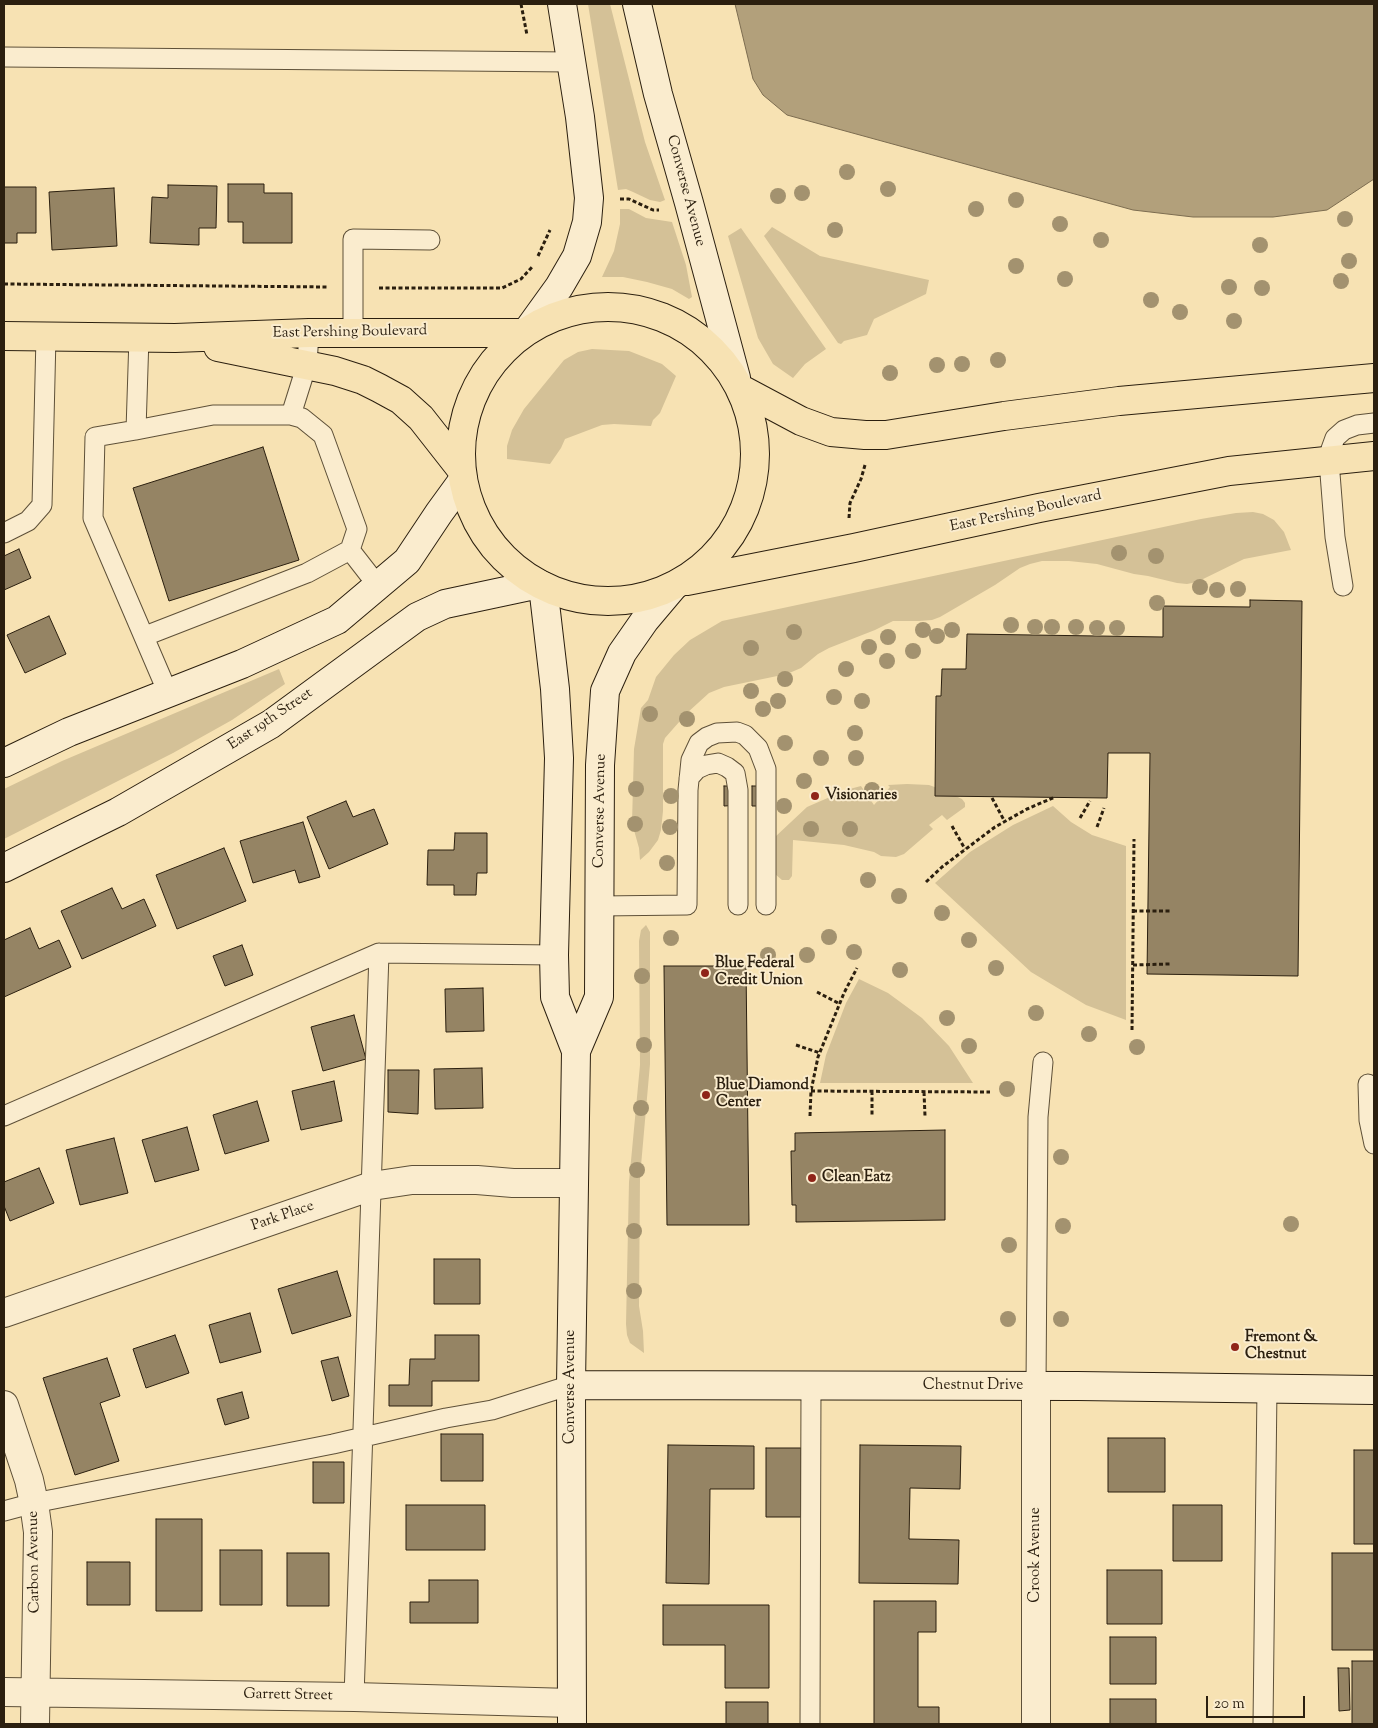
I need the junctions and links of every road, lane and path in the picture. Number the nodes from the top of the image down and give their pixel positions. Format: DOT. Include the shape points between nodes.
graph roads {
  1 [pos="562,4"];
  2 [pos="637,4"];
  3 [pos="4,57"];
  4 [pos="571,62"];
  5 [pos="614,199"];
  6 [pos="661,210"];
  7 [pos="430,240"];
  8 [pos="526,331"];
  9 [pos="309,332"];
  10 [pos="353,332"];
  11 [pos="4,336"];
  12 [pos="46,336"];
  13 [pos="139,337"];
  14 [pos="175,338"];
  15 [pos="307,364"];
  16 [pos="1374,378"];
  17 [pos="739,384"];
  18 [pos="291,415"];
  19 [pos="1374,423"];
  20 [pos="136,430"];
  21 [pos="1374,456"];
  22 [pos="865,457"];
  23 [pos="1329,461"];
  24 [pos="462,474"];
  25 [pos="849,518"];
  26 [pos="4,532"];
  27 [pos="350,550"];
  28 [pos="541,585"];
  29 [pos="676,585"];
  30 [pos="378,586"];
  31 [pos="1343,586"];
  32 [pos="144,636"];
  33 [pos="168,693"];
  34 [pos="4,764"];
  35 [pos="690,778"];
  36 [pos="1055,797"];
  37 [pos="992,798"];
  38 [pos="1090,801"];
  39 [pos="1104,808"];
  40 [pos="1080,818"];
  41 [pos="1005,822"];
  42 [pos="952,826"];
  43 [pos="1096,827"];
  44 [pos="1134,839"];
  45 [pos="965,849"];
  46 [pos="4,868"];
  47 [pos="926,882"];
  48 [pos="738,905"];
  49 [pos="766,905"];
  50 [pos="600,906"];
  51 [pos="1133,911"];
  52 [pos="1170,911"];
  53 [pos="379,954"];
  54 [pos="554,955"];
  55 [pos="1170,964"];
  56 [pos="1133,965"];
  57 [pos="857,968"];
  58 [pos="817,992"];
  59 [pos="840,1004"];
  60 [pos="1132,1030"];
  61 [pos="796,1045"];
  62 [pos="576,1051"];
  63 [pos="820,1053"];
  64 [pos="1043,1062"];
  65 [pos="1368,1084"];
  66 [pos="811,1091"];
  67 [pos="872,1091"];
  68 [pos="924,1092"];
  69 [pos="990,1092"];
  70 [pos="4,1116"];
  71 [pos="810,1116"];
  72 [pos="872,1116"];
  73 [pos="925,1116"];
  74 [pos="1374,1144"];
  75 [pos="573,1183"];
  76 [pos="372,1186"];
  77 [pos="4,1313"];
  78 [pos="571,1386"];
  79 [pos="811,1386"];
  80 [pos="1036,1386"];
  81 [pos="1267,1388"];
  82 [pos="1374,1390"];
  83 [pos="4,1405"];
  84 [pos="362,1438"];
  85 [pos="34,1504"];
  86 [pos="4,1511"];
  87 [pos="4,1692"];
  88 [pos="36,1692"];
  89 [pos="354,1697"];
  90 [pos="571,1714"];
  91 [pos="35,1724"];
  92 [pos="810,1724"];
  93 [pos="1036,1724"];
  94 [pos="1263,1724"];
  1 -- 4 [label="main road"];
  2 -- 17 [label="main road, Converse Avenue" via="658,94"];
  3 -- 4 [label="lane"];
  4 -- 8 [label="main road" via="589,198 587,222 577,256 559,287"];
  5 -- 6 [label="path" via="629,199 653,210"];
  7 -- 10 [label="lane" via="353,239"];
  8 -- 10 [label="main road, East Pershing Boulevard"];
  8 -- 17 [label="main road, East Pershing Boulevard" via="582,308 612,306 642,310 670,320 696,335 718,354"];
  8 -- 24 [label="main road, East Pershing Boulevard" via="498,356 474,392 461,442"];
  9 -- 10 [label="main road, East Pershing Boulevard"];
  9 -- 14 [label="main road, East Pershing Boulevard"];
  9 -- 15 [label="lane"];
  11 -- 12 [label="main road, East Pershing Boulevard"];
  12 -- 13 [label="main road, East Pershing Boulevard"];
  12 -- 26 [label="lane" via="42,504 28,521"];
  13 -- 14 [label="main road, East Pershing Boulevard"];
  13 -- 20 [label="lane"];
  14 -- 15 [label="main road, East Pershing Boulevard"];
  15 -- 18 [label="lane"];
  15 -- 24 [label="main road, East Pershing Boulevard" via="363,380 401,400 421,418"];
  16 -- 17 [label="main road, East Pershing Boulevard" via="1119,401 886,435 831,432 801,421"];
  17 -- 29 [label="main road, East Pershing Boulevard" via="752,419 756,450 754,483 744,513 728,541 707,564"];
  18 -- 20 [label="lane" via="214,415"];
  18 -- 27 [label="lane" via="302,418 323,435 357,529"];
  19 -- 23 [label="lane" via="1344,430 1335,438"];
  20 -- 32 [label="lane" via="95,437 93,518"];
  21 -- 23 [label="main road, East Pershing Boulevard"];
  22 -- 25 [label="path" via="865,467 850,504"];
  23 -- 29 [label="main road, East Pershing Boulevard" via="1230,471"];
  23 -- 31 [label="lane"];
  24 -- 28 [label="main road, East Pershing Boulevard" via="469,502 490,542 504,559"];
  24 -- 30 [label="main road" via="408,561"];
  27 -- 30 [label="lane"];
  27 -- 32 [label="lane" via="307,573"];
  28 -- 29 [label="main road, East Pershing Boulevard" via="574,597 607,601 640,598"];
  28 -- 46 [label="main road, East 19th Street" via="445,604 417,616 271,724 118,812"];
  28 -- 54 [label="main road, Converse Avenue" via="555,689 559,758"];
  29 -- 50 [label="main road, Converse Avenue" via="622,652 605,691 600,765"];
  30 -- 33 [label="main road" via="337,620 242,664"];
  32 -- 33 [label="lane"];
  33 -- 34 [label="main road" via="69,732"];
  35 -- 48 [label="lane" via="697,769 718,763 735,773 738,790"];
  35 -- 49 [label="lane" via="694,750 707,737 736,732 745,735 758,748 766,769"];
  35 -- 50 [label="lane" via="687,905"];
  36 -- 41 [label="path"];
  37 -- 41 [label="path"];
  38 -- 40 [label="path"];
  39 -- 43 [label="path"];
  41 -- 45 [label="path"];
  42 -- 45 [label="path"];
  44 -- 51 [label="path"];
  45 -- 47 [label="path"];
  50 -- 62 [label="main road, Converse Avenue" via="599,997"];
  51 -- 52 [label="path"];
  51 -- 56 [label="path"];
  53 -- 54 [label="lane"];
  53 -- 70 [label="lane"];
  53 -- 76 [label="lane"];
  54 -- 62 [label="main road, Converse Avenue" via="555,997"];
  55 -- 56 [label="path"];
  56 -- 60 [label="path"];
  57 -- 59 [label="path"];
  58 -- 59 [label="path"];
  59 -- 63 [label="path"];
  61 -- 63 [label="path"];
  62 -- 75 [label="main road, Converse Avenue"];
  63 -- 66 [label="path"];
  64 -- 80 [label="lane" via="1038,1117"];
  65 -- 74 [label="lane" via="1369,1120"];
  66 -- 67 [label="path"];
  66 -- 71 [label="path"];
  67 -- 68 [label="path"];
  67 -- 72 [label="path"];
  68 -- 69 [label="path"];
  68 -- 73 [label="path"];
  75 -- 76 [label="main road, Park Place" via="412,1180"];
  75 -- 78 [label="main road, Converse Avenue"];
  76 -- 77 [label="main road, Park Place"];
  76 -- 84 [label="lane"];
  78 -- 79 [label="main road, Chestnut Drive"];
  78 -- 84 [label="lane" via="492,1410"];
  78 -- 90 [label="main road, Converse Avenue"];
  79 -- 80 [label="main road, Chestnut Drive"];
  79 -- 92 [label="lane"];
  80 -- 81 [label="main road, Chestnut Drive"];
  80 -- 93 [label="main road, Crook Avenue"];
  81 -- 82 [label="main road, Chestnut Drive"];
  81 -- 94 [label="lane"];
  83 -- 85 [label="main road, Carbon Avenue"];
  84 -- 85 [label="lane"];
  84 -- 89 [label="lane"];
  85 -- 86 [label="lane"];
  85 -- 88 [label="main road, Carbon Avenue" via="38,1532"];
  87 -- 88 [label="main road, Garrett Street"];
  88 -- 89 [label="main road, Garrett Street"];
  88 -- 91 [label="main road, Carbon Avenue"];
  89 -- 90 [label="main road, Garrett Street"];
}
